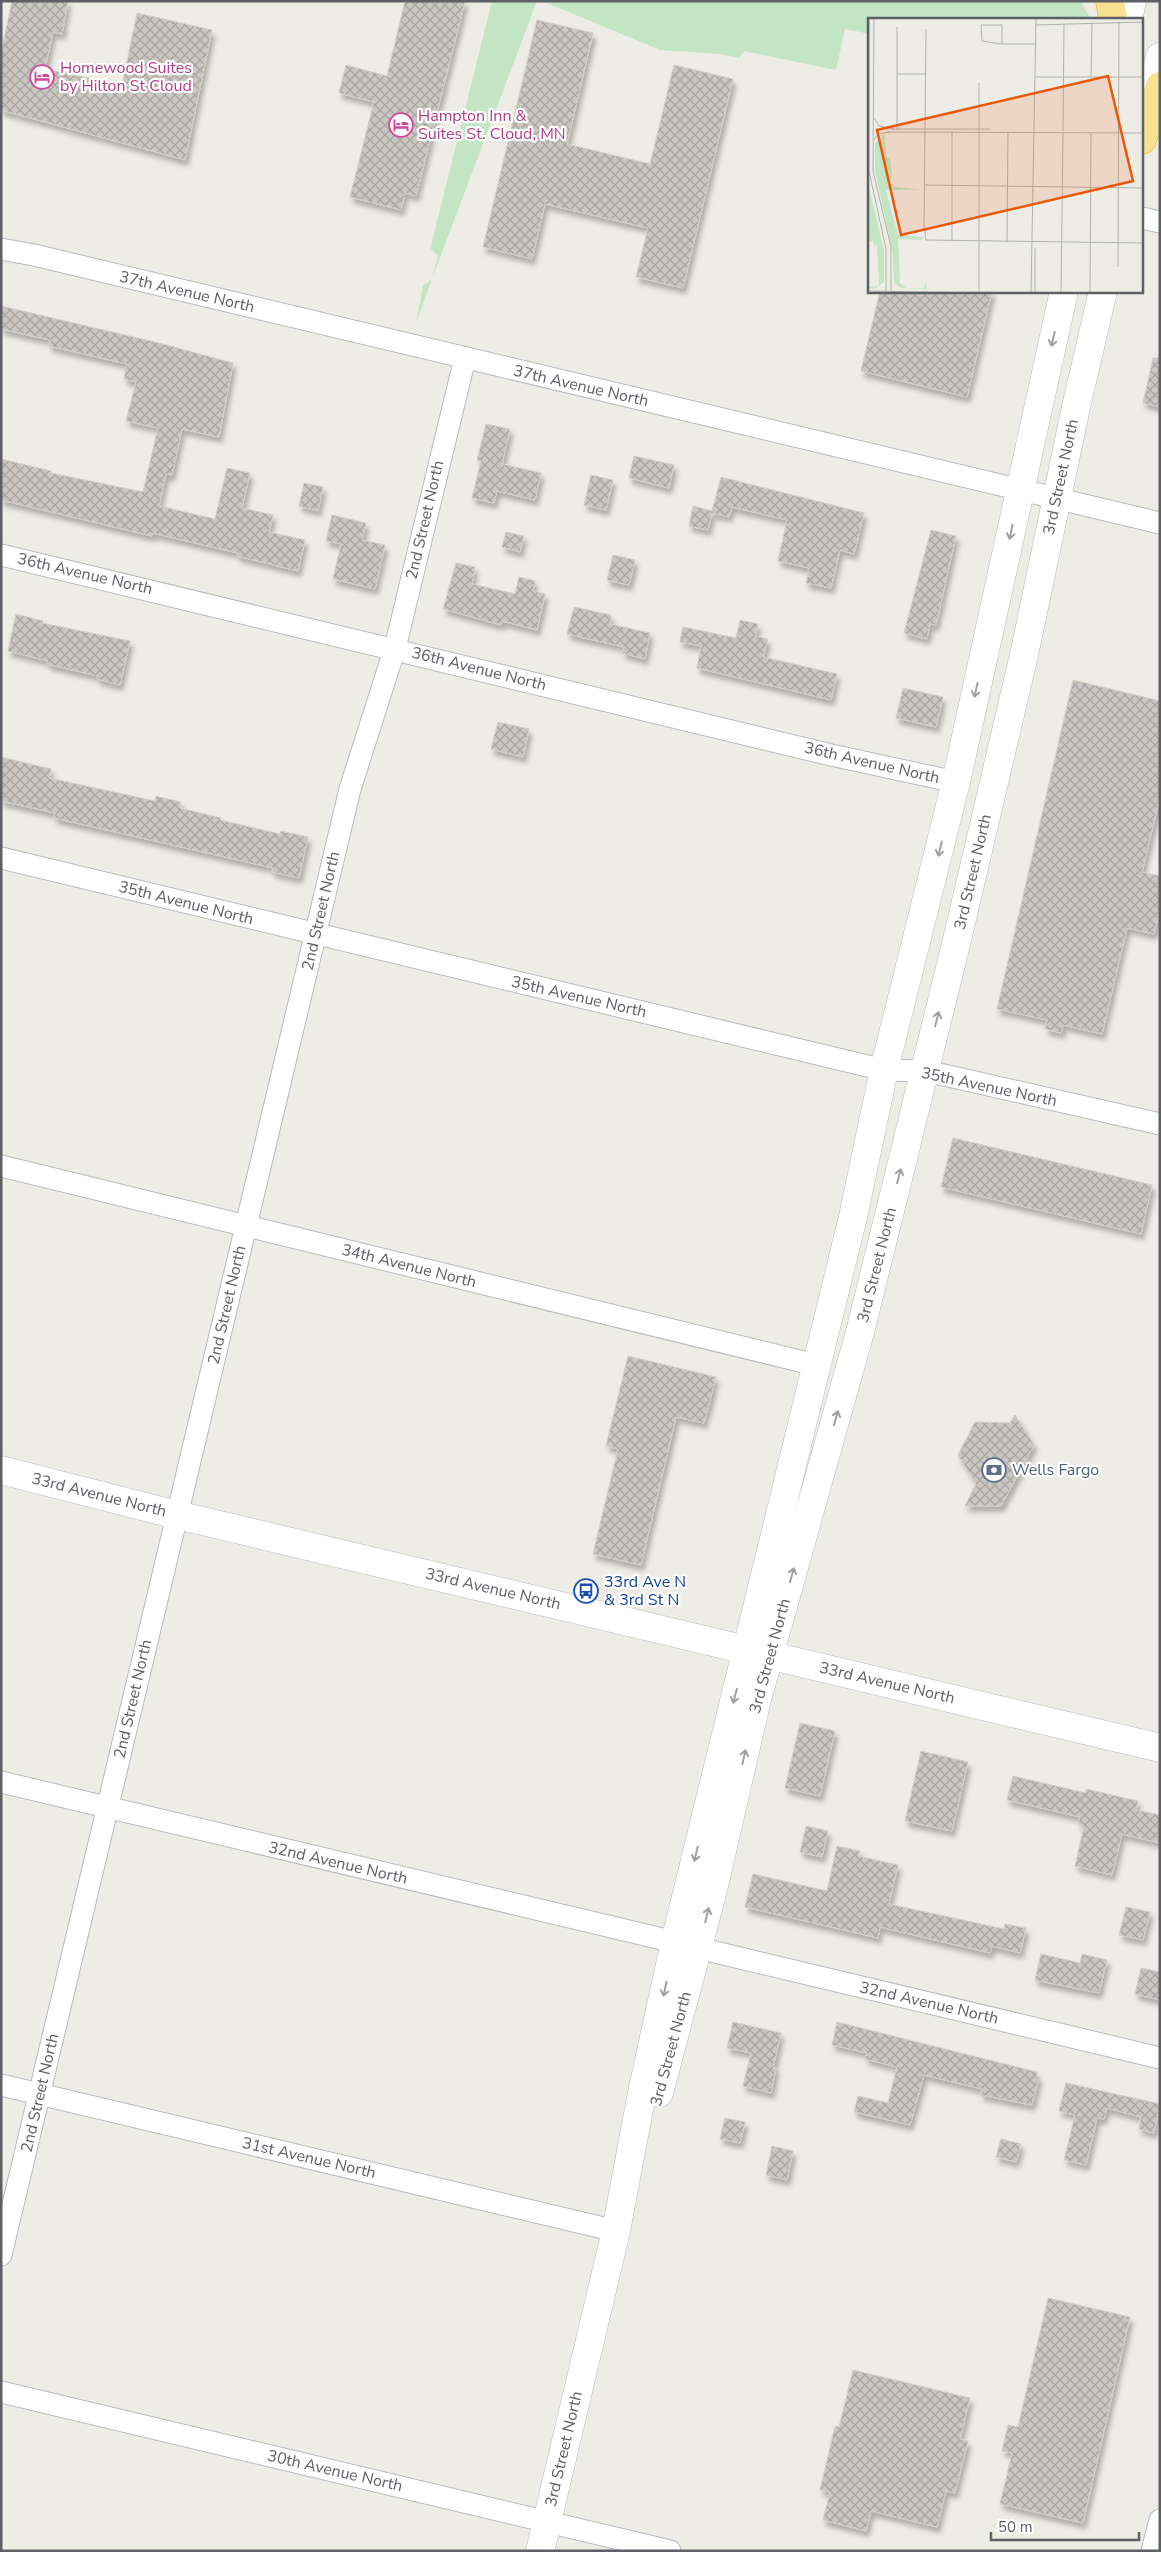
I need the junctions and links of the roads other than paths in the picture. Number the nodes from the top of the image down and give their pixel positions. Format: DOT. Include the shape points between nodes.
graph roads {
  1 [pos="1110,1"];
  2 [pos="1132,1"];
  3 [pos="1113,18"];
  4 [pos="1128,18"];
  5 [pos="1160,57"];
  6 [pos="1160,86"];
  7 [pos="1144,124"];
  8 [pos="1144,134"];
  9 [pos="1144,218"];
  10 [pos="1160,222"];
  11 [pos="1,249"];
  12 [pos="1064,292"];
  13 [pos="1103,292"];
  14 [pos="465,358"];
  15 [pos="1020,491"];
  16 [pos="1057,500"];
  17 [pos="1160,524"];
  18 [pos="1,555"];
  19 [pos="395,648"];
  20 [pos="956,782"];
  21 [pos="1,858"];
  22 [pos="315,935"];
  23 [pos="884,1070"];
  24 [pos="924,1071"];
  25 [pos="1160,1124"];
  26 [pos="1,1166"];
  27 [pos="246,1226"];
  28 [pos="816,1364"];
  29 [pos="1,1470"];
  30 [pos="177,1514"];
  31 [pos="758,1652"];
  32 [pos="1160,1748"];
  33 [pos="1,1782"];
  34 [pos="107,1808"];
  35 [pos="687,1945"];
  36 [pos="1160,2058"];
  37 [pos="1,2085"];
  38 [pos="39,2094"];
  39 [pos="616,2231"];
  40 [pos="1,2255"];
  41 [pos="1,2392"];
  42 [pos="1160,2520"];
  43 [pos="547,2522"];
  44 [pos="540,2551"];
  45 [pos="670,2551"];
  46 [pos="1152,2551"];
  1 -- 3 [label="highway"];
  2 -- 4 [label="main road"];
  5 -- 7 [label="main road"];
  6 -- 8 [label="highway"];
  9 -- 10 [label="street"];
  11 -- 14 [label="street, 37th Avenue North"];
  12 -- 15 [label="main road, 3rd Street North, one-way"];
  13 -- 16 [label="main road, 3rd Street North"];
  14 -- 15 [label="street, 37th Avenue North"];
  14 -- 19 [label="street, 2nd Street North"];
  15 -- 16 [label="street, 37th Avenue North"];
  15 -- 20 [label="main road, 3rd Street North, one-way"];
  16 -- 17 [label="street, 37th Avenue North"];
  24 -- 16 [label="main road, 3rd Street North, one-way" via="1010,718"];
  18 -- 19 [label="street, 36th Avenue North"];
  19 -- 20 [label="street, 36th Avenue North" via="831,755"];
  19 -- 22 [label="street, 2nd Street North" via="350,789"];
  20 -- 23 [label="main road, 3rd Street North, one-way"];
  21 -- 22 [label="street, 35th Avenue North"];
  22 -- 23 [label="street, 35th Avenue North"];
  22 -- 27 [label="street, 2nd Street North"];
  23 -- 24 [label="street, 35th Avenue North"];
  23 -- 28 [label="main road, 3rd Street North" via="853,1217"];
  24 -- 25 [label="street, 35th Avenue North"];
  31 -- 24 [label="main road, 3rd Street North, one-way" via="860,1332"];
  26 -- 27 [label="street, 34th Avenue North"];
  27 -- 28 [label="street, 34th Avenue North"];
  27 -- 30 [label="street, 2nd Street North"];
  28 -- 31 [label="main road, 3rd Street North"];
  29 -- 30 [label="main road, 33rd Avenue North"];
  30 -- 31 [label="main road, 33rd Avenue North"];
  30 -- 34 [label="street, 2nd Street North"];
  31 -- 32 [label="main road, 33rd Avenue North"];
  31 -- 35 [label="main road, 3rd Street North"];
  33 -- 34 [label="street, 32nd Avenue North"];
  34 -- 35 [label="street, 32nd Avenue North"];
  34 -- 38 [label="street, 2nd Street North"];
  35 -- 36 [label="street, 32nd Avenue North"];
  35 -- 39 [label="main road, 3rd Street North" via="638,2167"];
  37 -- 38 [label="street, 31st Avenue North"];
  38 -- 39 [label="street, 31st Avenue North"];
  38 -- 40 [label="street, 2nd Street North"];
  39 -- 43 [label="main road, 3rd Street North"];
  41 -- 43 [label="street, 30th Avenue North"];
  42 -- 46 [label="street"];
  43 -- 44 [label="main road, 3rd Street North"];
  43 -- 45 [label="street, 30th Avenue North"];
}
